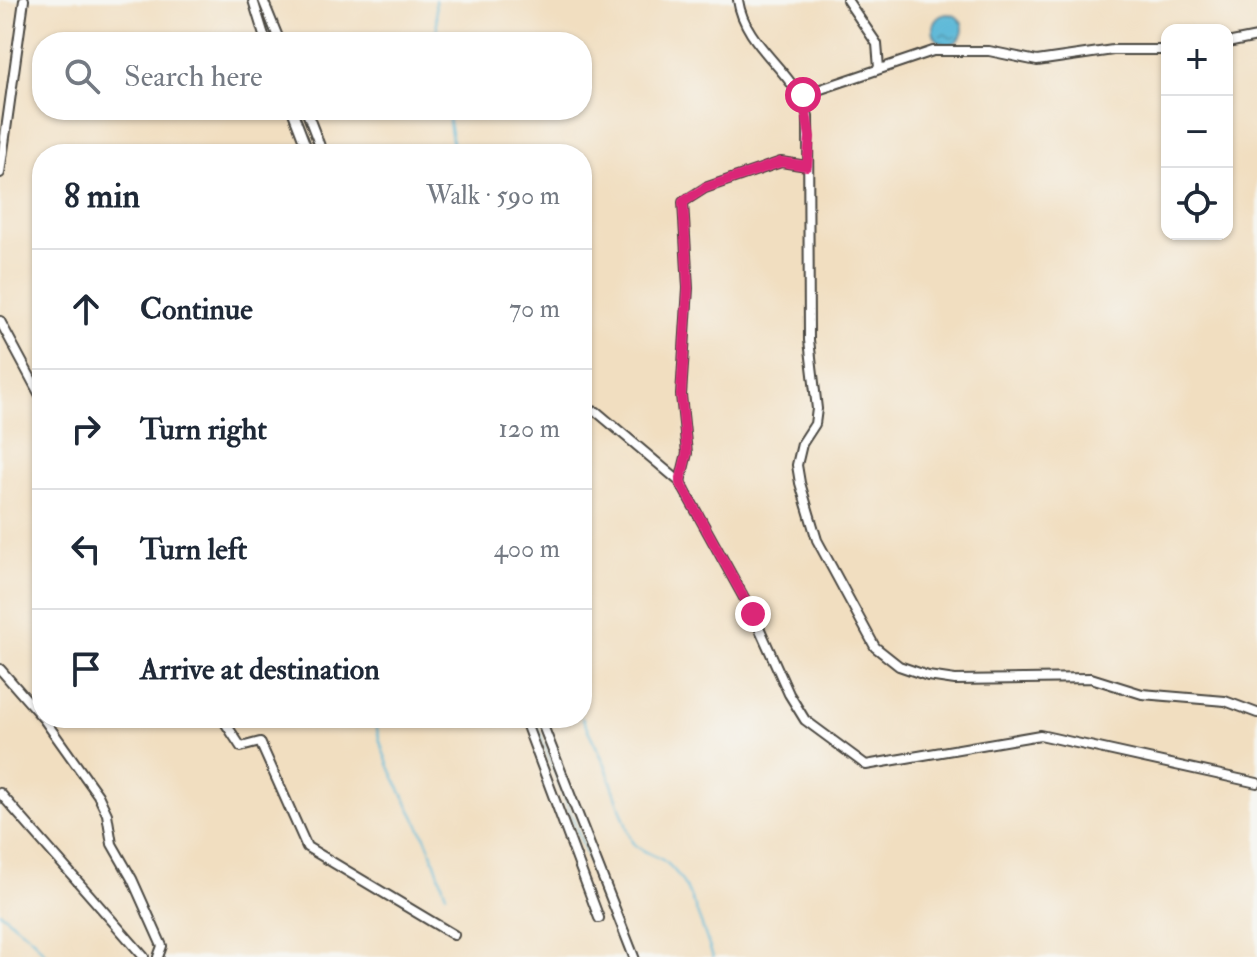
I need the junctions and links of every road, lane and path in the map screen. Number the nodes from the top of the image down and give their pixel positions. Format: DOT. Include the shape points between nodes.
graph roads {
  1 [pos="24,0"];
  2 [pos="253,0"];
  3 [pos="263,0"];
  4 [pos="738,0"];
  5 [pos="847,0"];
  6 [pos="263,32"];
  7 [pos="276,32"];
  8 [pos="1257,37"];
  9 [pos="1233,42"];
  10 [pos="1161,50"];
  11 [pos="879,68"];
  12 [pos="803,95"];
  13 [pos="296,120"];
  14 [pos="310,120"];
  15 [pos="305,144"];
  16 [pos="319,144"];
  17 [pos="807,166"];
  18 [pos="0,173"];
  19 [pos="0,321"];
  20 [pos="32,380"];
  21 [pos="592,411"];
  22 [pos="680,482"];
  23 [pos="0,669"];
  24 [pos="32,706"];
  25 [pos="1257,713"];
  26 [pos="49,728"];
  27 [pos="229,728"];
  28 [pos="528,728"];
  29 [pos="544,728"];
  30 [pos="1257,783"];
  31 [pos="0,793"];
  32 [pos="599,918"];
  33 [pos="454,935"];
  34 [pos="144,957"];
  35 [pos="158,957"];
  36 [pos="634,957"];
  1 -- 18 [label="street"];
  2 -- 6 [label="street"];
  3 -- 7 [label="street"];
  4 -- 12 [label="street" via="749,32"];
  5 -- 11 [label="street" via="877,44"];
  8 -- 9 [label="street"];
  10 -- 11 [label="street" via="1113,50 1037,61 989,51 933,51"];
  11 -- 12 [label="street"];
  12 -- 17 [label="street" via="810,137"];
  13 -- 15 [label="street"];
  14 -- 16 [label="street"];
  17 -- 22 [label="street" via="781,162 705,188 683,202 688,288 681,395 687,453"];
  17 -- 25 [label="street" via="809,340 817,409 797,465 817,540 875,647 899,666 928,676 1091,678 1142,694 1225,701"];
  19 -- 20 [label="street"];
  21 -- 22 [label="street"];
  22 -- 30 [label="street" via="805,720 866,765 1040,735"];
  23 -- 24 [label="street"];
  26 -- 35 [label="street" via="107,814 112,844 162,946"];
  27 -- 33 [label="street" via="241,747 260,742 307,847"];
  28 -- 32 [label="street"];
  29 -- 36 [label="street"];
  31 -- 34 [label="street"];
}
